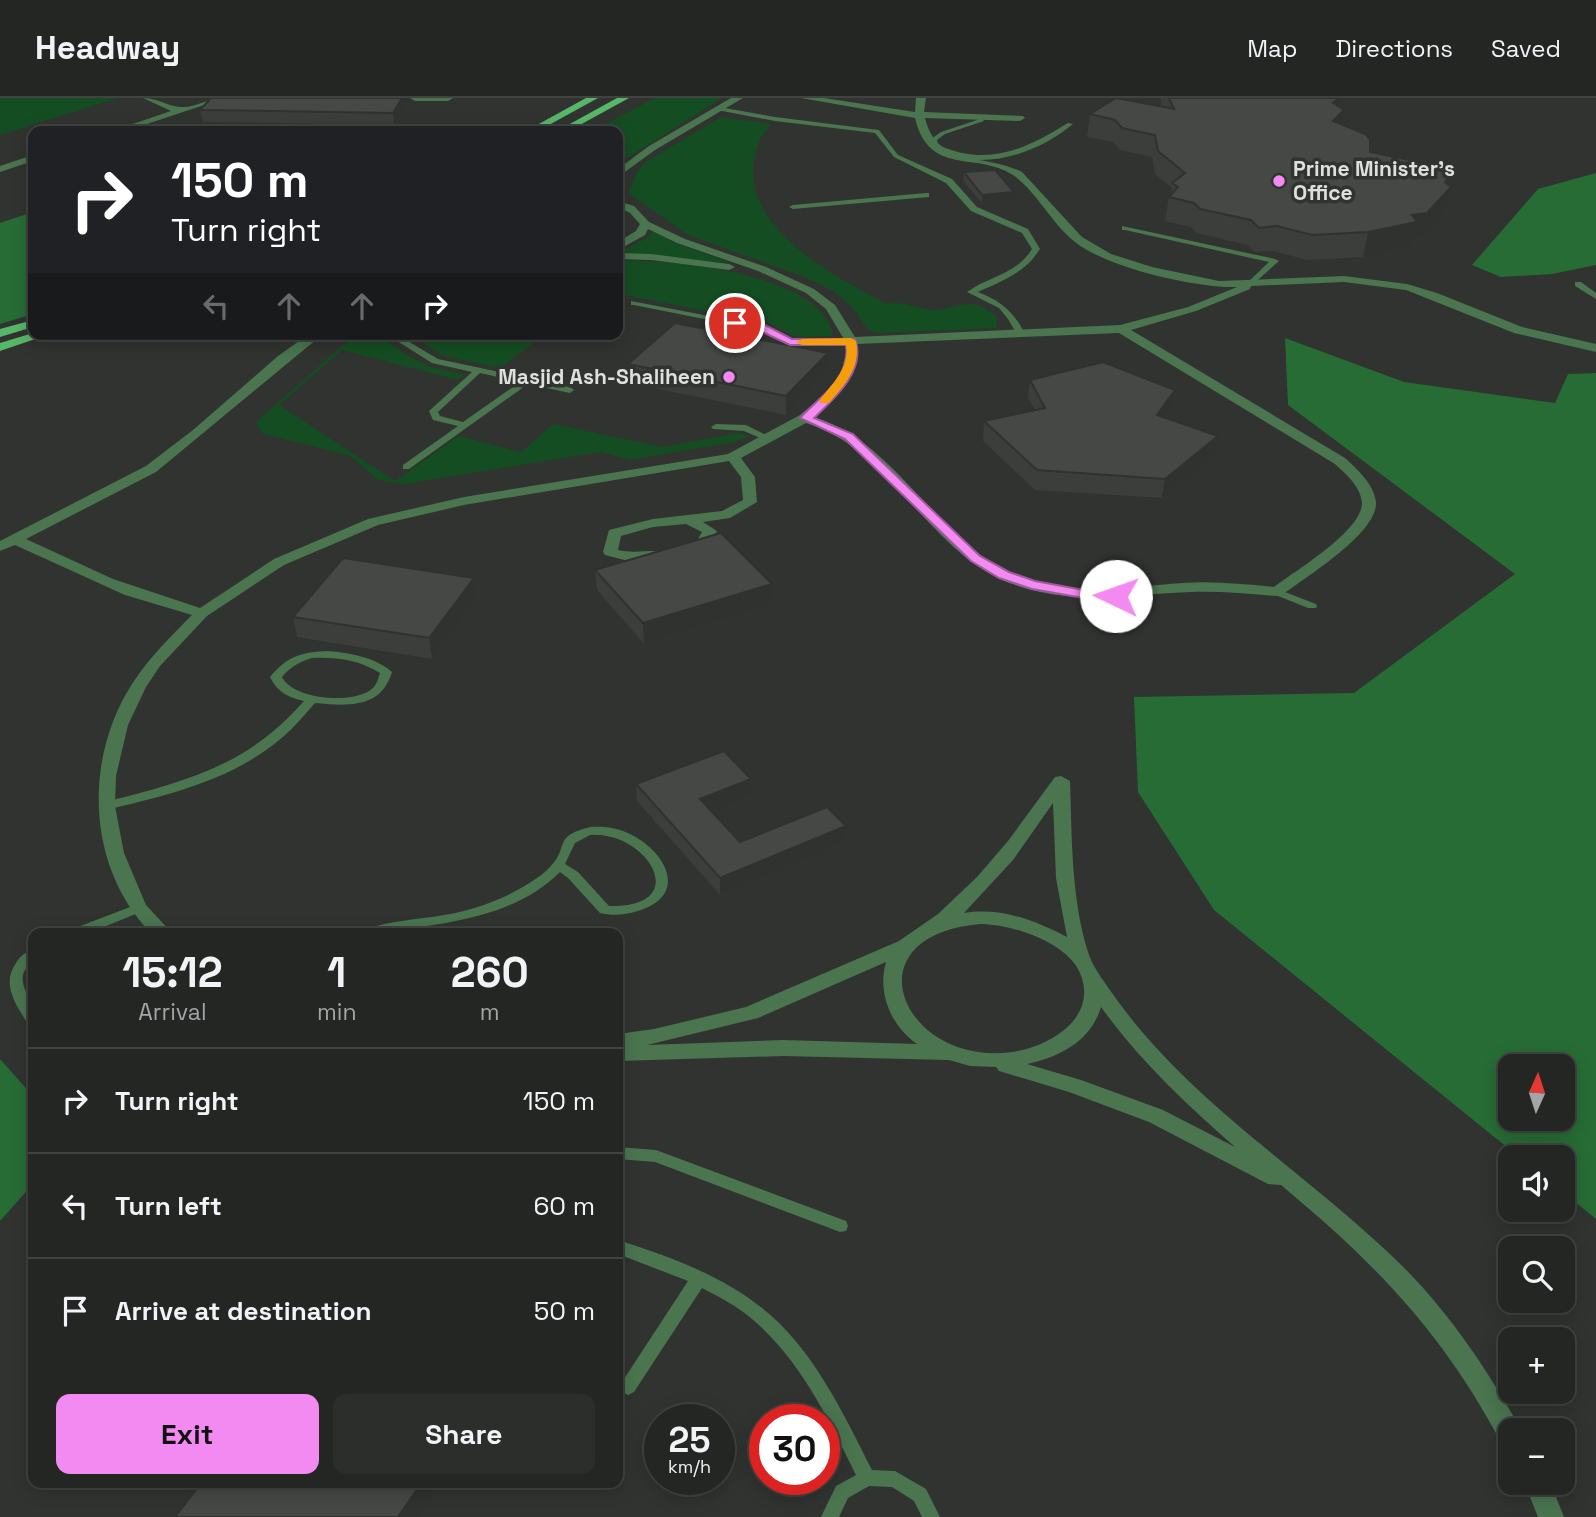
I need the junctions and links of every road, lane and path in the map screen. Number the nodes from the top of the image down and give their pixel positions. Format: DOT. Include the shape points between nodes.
graph roads {
  1 [pos="150,98"];
  2 [pos="220,98"];
  3 [pos="415,98"];
  4 [pos="447,98"];
  5 [pos="593,98"];
  6 [pos="607,98"];
  7 [pos="624,98"];
  8 [pos="738,98"];
  9 [pos="806,98"];
  10 [pos="921,98"];
  11 [pos="719,109"];
  12 [pos="181,111"];
  13 [pos="917,115"];
  14 [pos="1020,118"];
  15 [pos="980,119"];
  16 [pos="551,121"];
  17 [pos="1070,124"];
  18 [pos="133,126"];
  19 [pos="541,126"];
  20 [pos="571,126"];
  21 [pos="28,160"];
  22 [pos="0,169"];
  23 [pos="623,172"];
  24 [pos="926,195"];
  25 [pos="623,204"];
  26 [pos="793,207"];
  27 [pos="645,224"];
  28 [pos="1125,228"];
  29 [pos="623,244"];
  30 [pos="623,256"];
  31 [pos="790,281"];
  32 [pos="1578,284"];
  33 [pos="1250,285"];
  34 [pos="1596,297"];
  35 [pos="634,303"];
  36 [pos="684,313"];
  37 [pos="28,325"];
  38 [pos="698,329"];
  39 [pos="1121,329"];
  40 [pos="0,333"];
  41 [pos="1021,334"];
  42 [pos="28,339"];
  43 [pos="309,340"];
  44 [pos="400,340"];
  45 [pos="851,341"];
  46 [pos="790,342"];
  47 [pos="777,346"];
  48 [pos="0,347"];
  49 [pos="1596,348"];
  50 [pos="478,371"];
  51 [pos="524,382"];
  52 [pos="570,390"];
  53 [pos="806,418"];
  54 [pos="465,425"];
  55 [pos="716,427"];
  56 [pos="767,438"];
  57 [pos="732,457"];
  58 [pos="406,467"];
  59 [pos="686,517"];
  60 [pos="17,540"];
  61 [pos="0,547"];
  62 [pos="1277,593"];
  63 [pos="1312,606"];
  64 [pos="202,613"];
  65 [pos="312,699"];
  66 [pos="106,806"];
  67 [pos="558,865"];
  68 [pos="138,908"];
  69 [pos="936,926"];
  70 [pos="88,928"];
  71 [pos="158,928"];
  72 [pos="386,928"];
  73 [pos="906,946"];
  74 [pos="28,957"];
  75 [pos="1080,958"];
  76 [pos="1092,980"];
  77 [pos="28,1012"];
  78 [pos="623,1040"];
  79 [pos="623,1054"];
  80 [pos="957,1055"];
  81 [pos="991,1062"];
  82 [pos="623,1153"];
  83 [pos="1307,1195"];
  84 [pos="840,1226"];
  85 [pos="623,1248"];
  86 [pos="698,1280"];
  87 [pos="628,1387"];
  88 [pos="1500,1418"];
  89 [pos="867,1478"];
  90 [pos="1542,1495"];
  91 [pos="830,1517"];
  92 [pos="932,1517"];
  93 [pos="1551,1517"];
  1 -- 12 [label="street"];
  2 -- 12 [label="street"];
  3 -- 4 [label="street"];
  5 -- 16 [label="main road"];
  6 -- 16 [label="main road"];
  7 -- 20 [label="main road"];
  8 -- 11 [label="street"];
  9 -- 13 [label="street"];
  10 -- 13 [label="street"];
  11 -- 23 [label="street" via="652,148"];
  11 -- 41 [label="lane" via="877,131 897,156 949,181 974,209 1025,231 1036,249 1024,267 971,292 1012,314"];
  12 -- 18 [label="street"];
  13 -- 15 [label="street"];
  13 -- 33 [label="street" via="936,150 1008,167 1078,239 1107,256 1193,280"];
  14 -- 15 [label="street"];
  15 -- 17 [label="lane" via="943,132 934,139 935,146 958,156 993,159 1020,152"];
  16 -- 19 [label="main road"];
  21 -- 22 [label="street"];
  24 -- 26 [label="lane"];
  25 -- 27 [label="street" via="642,216"];
  27 -- 29 [label="street" via="641,233"];
  27 -- 31 [label="street"];
  28 -- 33 [label="lane" via="1275,261"];
  30 -- 31 [label="street" via="716,265"];
  31 -- 45 [label="street" via="831,307"];
  32 -- 34 [label="lane"];
  33 -- 39 [label="street" via="1192,309"];
  33 -- 49 [label="street" via="1344,279 1406,287 1518,330"];
  35 -- 36 [label="lane"];
  36 -- 38 [label="lane"];
  36 -- 46 [label="lane" via="761,328"];
  37 -- 40 [label="main road"];
  39 -- 41 [label="street"];
  39 -- 62 [label="street" via="1340,461 1365,487 1370,501 1364,522"];
  41 -- 45 [label="street"];
  42 -- 48 [label="main road"];
  43 -- 60 [label="street" via="151,469"];
  44 -- 50 [label="lane" via="435,361"];
  45 -- 46 [label="lane"];
  45 -- 53 [label="street" via="847,374"];
  46 -- 47 [label="lane"];
  50 -- 51 [label="lane"];
  50 -- 54 [label="lane" via="433,411 436,418"];
  51 -- 52 [label="lane"];
  51 -- 54 [label="lane"];
  53 -- 56 [label="street"];
  53 -- 62 [label="street" via="849,436 976,559 1023,582 1089,595 1182,588"];
  54 -- 58 [label="lane"];
  55 -- 56 [label="lane" via="746,428"];
  56 -- 57 [label="street"];
  57 -- 59 [label="street" via="747,469 752,484 750,502 725,515"];
  57 -- 64 [label="street" via="464,501 373,522 279,562"];
  59 -- 59 [label="street" via="614,533 610,552 632,558 700,547 710,531"];
  60 -- 61 [label="street"];
  60 -- 64 [label="street" via="97,580"];
  62 -- 63 [label="lane"];
  64 -- 66 [label="street" via="154,663 138,687 120,724 107,776"];
  65 -- 65 [label="lane" via="279,686 276,677 282,668 300,658 328,655 362,660 386,672 385,683 372,695 355,701"];
  65 -- 66 [label="lane" via="285,730 232,768 192,784"];
  66 -- 68 [label="street" via="115,853"];
  67 -- 67 [label="lane" via="564,846 578,834 621,834 639,842 661,868 662,885 657,899 639,909 606,910"];
  67 -- 72 [label="lane" via="541,881 476,914"];
  68 -- 70 [label="lane"];
  68 -- 71 [label="street"];
  69 -- 73 [label="street"];
  69 -- 75 [label="street" via="974,917 1015,920 1052,934"];
  69 -- 75 [label="street" via="998,865 1061,781 1065,878"];
  73 -- 78 [label="street" via="751,1013"];
  73 -- 80 [label="street" via="893,969 891,994 903,1018 925,1040"];
  74 -- 77 [label="lane" via="15,978 18,996"];
  75 -- 76 [label="street"];
  76 -- 81 [label="street" via="1094,1001 1088,1022 1072,1040 1021,1061"];
  76 -- 83 [label="street" via="1152,1056"];
  79 -- 80 [label="street" via="795,1048"];
  80 -- 81 [label="street"];
  81 -- 83 [label="street" via="1156,1115"];
  82 -- 84 [label="lane" via="656,1156"];
  83 -- 88 [label="street" via="1418,1298 1462,1355"];
  85 -- 86 [label="lane"];
  86 -- 87 [label="lane"];
  86 -- 89 [label="lane" via="737,1299 794,1354 835,1414"];
  89 -- 91 [label="lane" via="842,1492"];
  89 -- 92 [label="lane" via="895,1479 920,1495"];
  90 -- 93 [label="street"];
}
